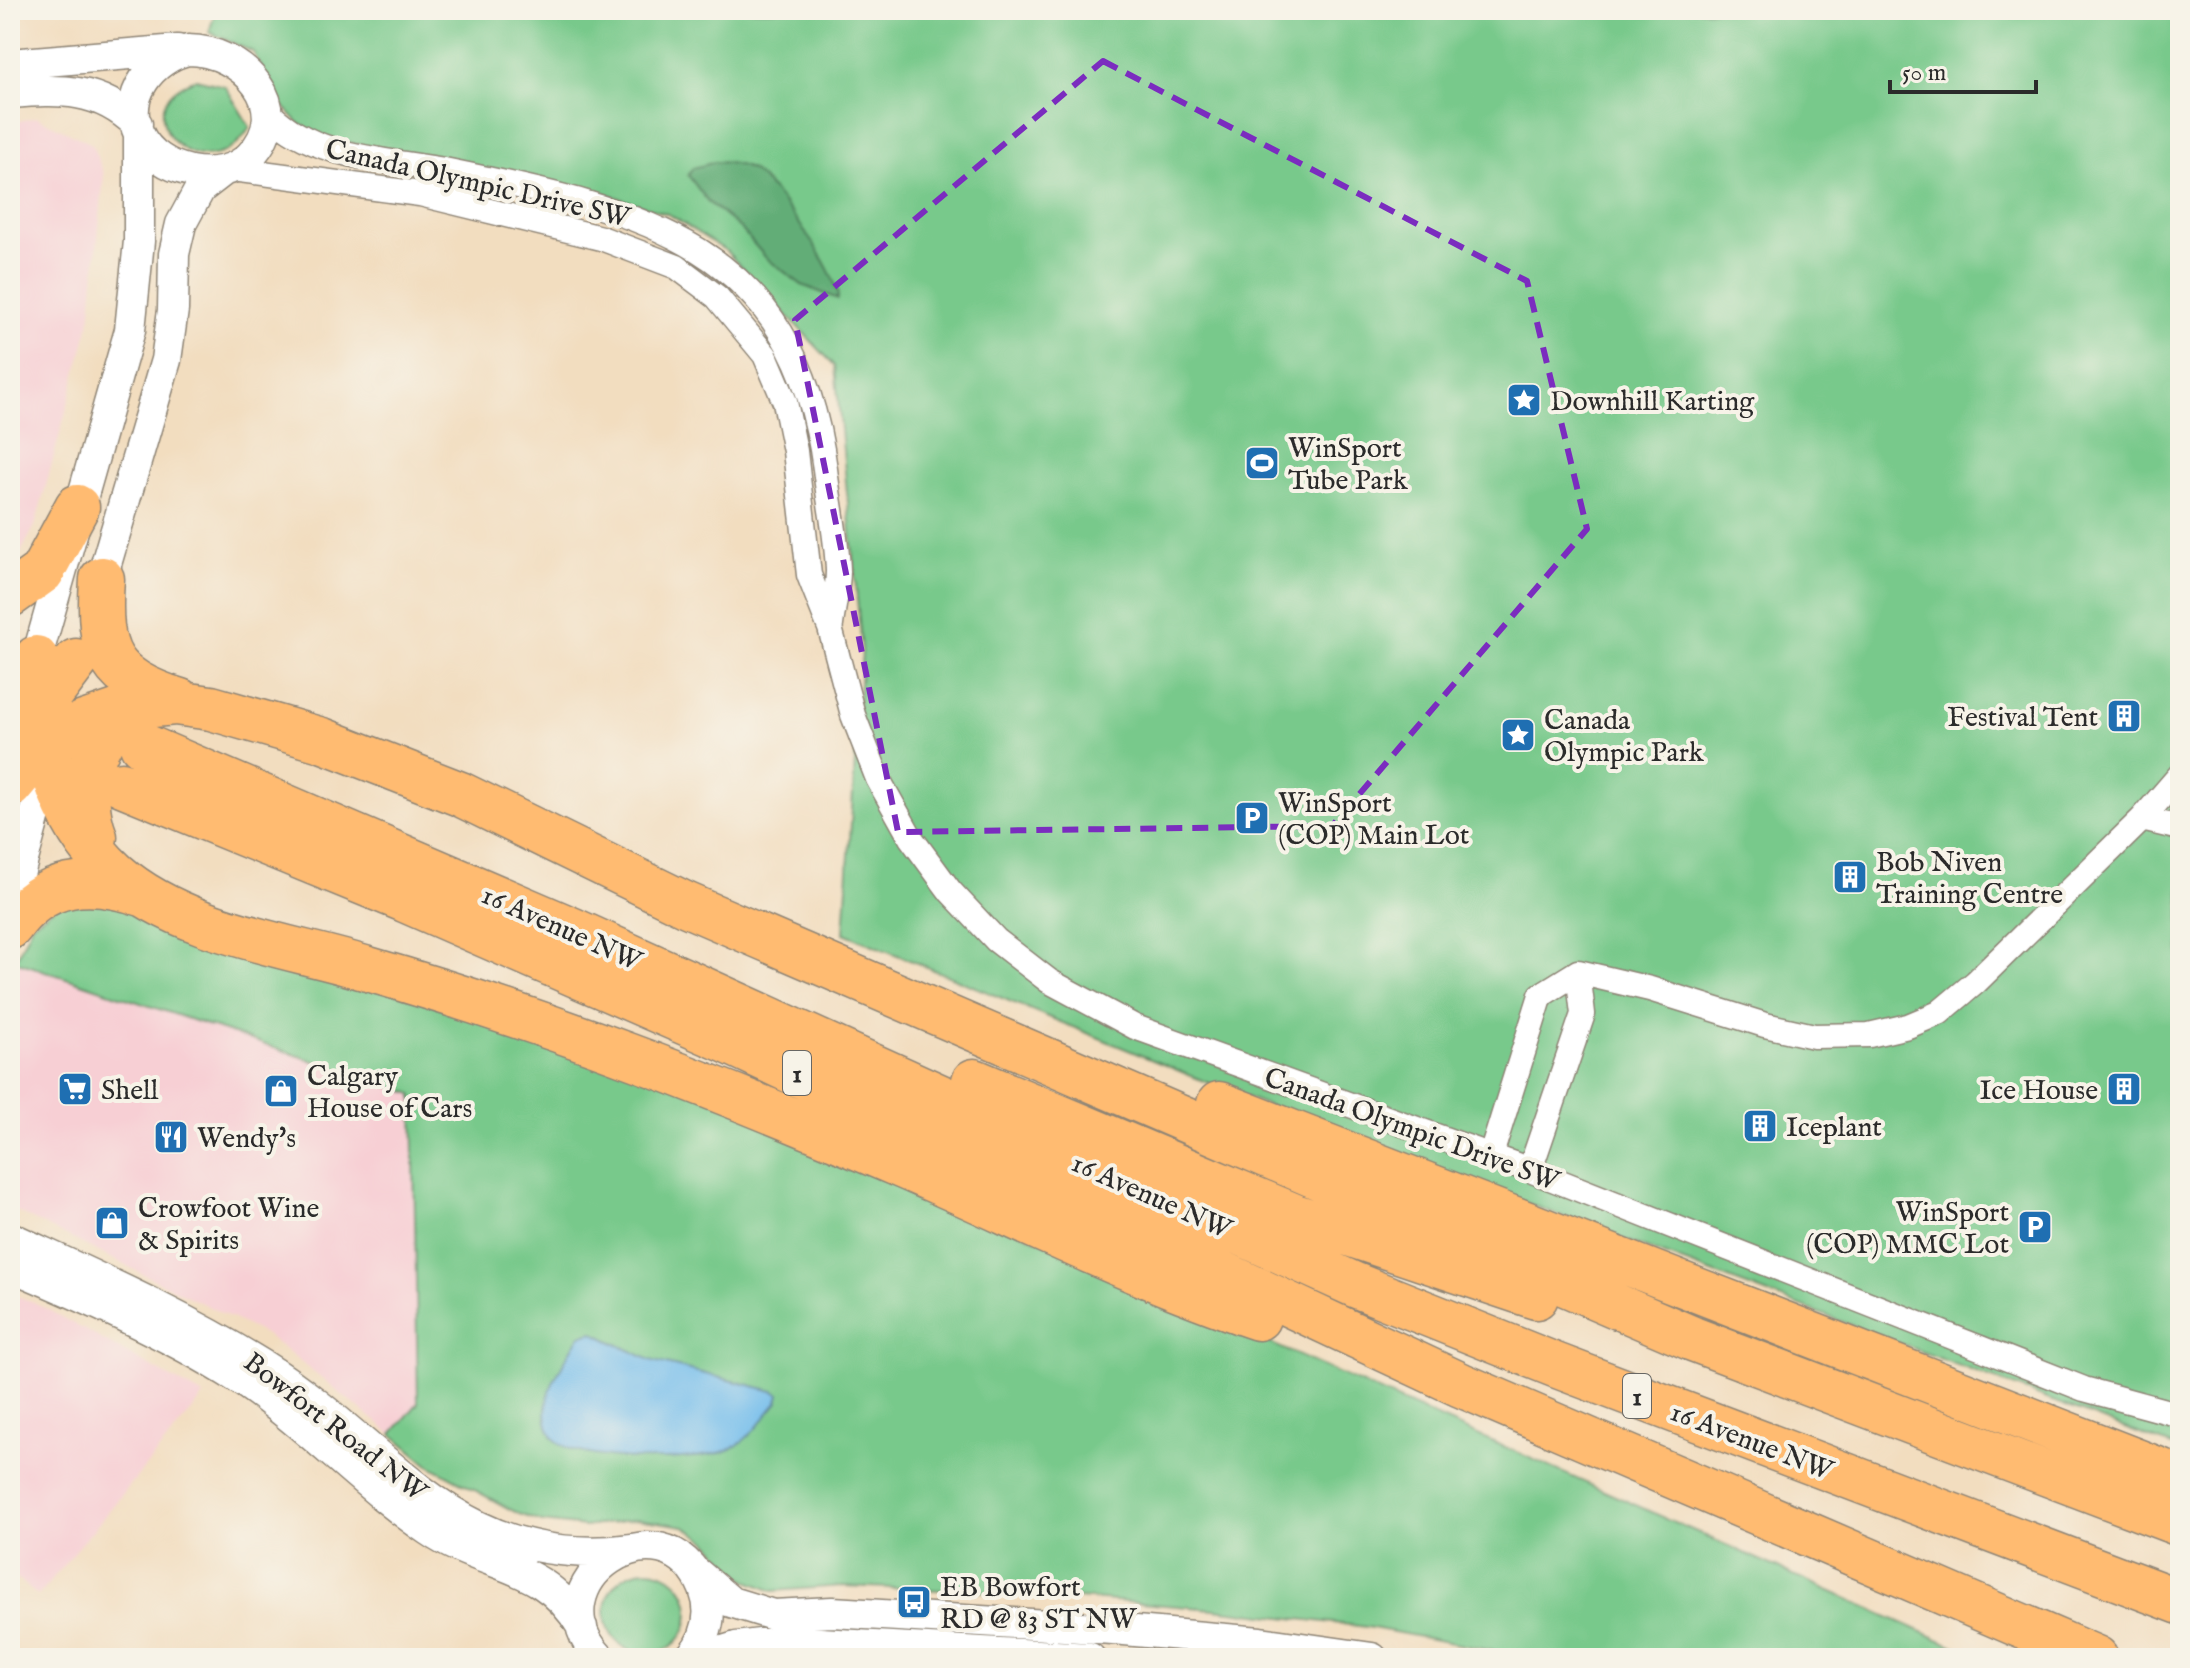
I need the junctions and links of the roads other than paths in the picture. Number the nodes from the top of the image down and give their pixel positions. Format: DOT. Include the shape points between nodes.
graph roads {
  1 [pos="188,50"];
  2 [pos="10,64"];
  3 [pos="10,93"];
  4 [pos="269,113"];
  5 [pos="138,129"];
  6 [pos="227,171"];
  7 [pos="77,507"];
  8 [pos="102,579"];
  9 [pos="10,595"];
  10 [pos="830,628"];
  11 [pos="161,718"];
  12 [pos="33,727"];
  13 [pos="2180,775"];
  14 [pos="122,784"];
  15 [pos="2142,819"];
  16 [pos="2180,828"];
  17 [pos="104,861"];
  18 [pos="147,895"];
  19 [pos="685,904"];
  20 [pos="10,908"];
  21 [pos="10,927"];
  22 [pos="573,930"];
  23 [pos="1578,972"];
  24 [pos="1491,1155"];
  25 [pos="1530,1170"];
  26 [pos="10,1237"];
  27 [pos="10,1266"];
  28 [pos="1693,1339"];
  29 [pos="1461,1385"];
  30 [pos="2180,1415"];
  31 [pos="2180,1478"];
  32 [pos="2180,1524"];
  33 [pos="630,1549"];
  34 [pos="697,1573"];
  35 [pos="2180,1602"];
  36 [pos="590,1646"];
  37 [pos="690,1658"];
  38 [pos="700,1658"];
  39 [pos="1090,1658"];
  40 [pos="1372,1658"];
  41 [pos="2096,1658"];
  1 -- 2 [label="street"];
  1 -- 4 [label="street" via="215,52 239,64 259,85"];
  1 -- 5 [label="street" via="166,58 148,73 137,98"];
  3 -- 5 [label="street" via="80,91 110,102"];
  4 -- 6 [label="street" via="260,143"];
  4 -- 10 [label="street, Canada Olympic Drive SW" via="291,132 331,150 451,172 639,219 685,239 736,277 781,330 807,382 822,447 838,573"];
  5 -- 6 [label="street" via="154,152 174,165 197,172"];
  5 -- 7 [label="street" via="139,241 130,330"];
  6 -- 8 [label="street" via="200,189 181,224 166,360"];
  6 -- 10 [label="street, Canada Olympic Drive SW" via="420,194 632,247 698,281 751,334 781,390 792,426 809,575"];
  7 -- 9 [label="highway" via="42,572"];
  7 -- 12 [label="street"];
  8 -- 11 [label="highway" via="104,637 117,669"];
  8 -- 12 [label="street"];
  10 -- 24 [label="street, Canada Olympic Drive SW" via="853,715 894,809 950,891 1022,961 1076,998 1135,1027"];
  11 -- 12 [label="highway" via="113,712"];
  11 -- 17 [label="highway" via="115,723 91,767 87,802"];
  11 -- 19 [label="highway" via="277,726 402,770 535,828"];
  11 -- 22 [label="highway, 16 Avenue NW / 1" via="310,814"];
  12 -- 17 [label="highway" via="80,830"];
  12 -- 20 [label="street"];
  13 -- 15 [label="street"];
  14 -- 29 [label="highway, 16 Avenue NW / 1" via="725,1040"];
  15 -- 16 [label="street"];
  15 -- 23 [label="street" via="1976,982 1939,1013 1908,1026 1869,1035 1814,1036"];
  17 -- 18 [label="highway"];
  18 -- 21 [label="highway" via="110,885 63,885 38,898"];
  18 -- 29 [label="highway" via="230,931 495,1006 661,1065 1179,1291"];
  19 -- 28 [label="highway"];
  19 -- 31 [label="highway" via="1218,1103"];
  22 -- 28 [label="highway" via="877,1039 1295,1216 1497,1287"];
  22 -- 35 [label="highway, 16 Avenue NW / 1" via="1355,1285"];
  23 -- 24 [label="street" via="1541,995"];
  23 -- 25 [label="street" via="1583,1014"];
  24 -- 25 [label="street, Canada Olympic Drive SW"];
  25 -- 30 [label="street, Canada Olympic Drive SW" via="2070,1384"];
  26 -- 33 [label="street, Bowfort Road NW" via="208,1332 266,1367 433,1500 476,1527 556,1551"];
  27 -- 36 [label="street, Bowfort Road NW" via="108,1310 255,1390 430,1531 477,1557 546,1583 569,1605"];
  28 -- 32 [label="highway"];
  29 -- 41 [label="highway, 16 Avenue NW / 1"];
  33 -- 34 [label="street, Bowfort Road NW" via="669,1552"];
  33 -- 36 [label="street" via="604,1562 586,1584 582,1598"];
  34 -- 37 [label="street" via="709,1620"];
  34 -- 40 [label="street, Bowfort Road NW" via="731,1602 773,1615 832,1612 1113,1629"];
  38 -- 39 [label="street" via="784,1641"];
}
